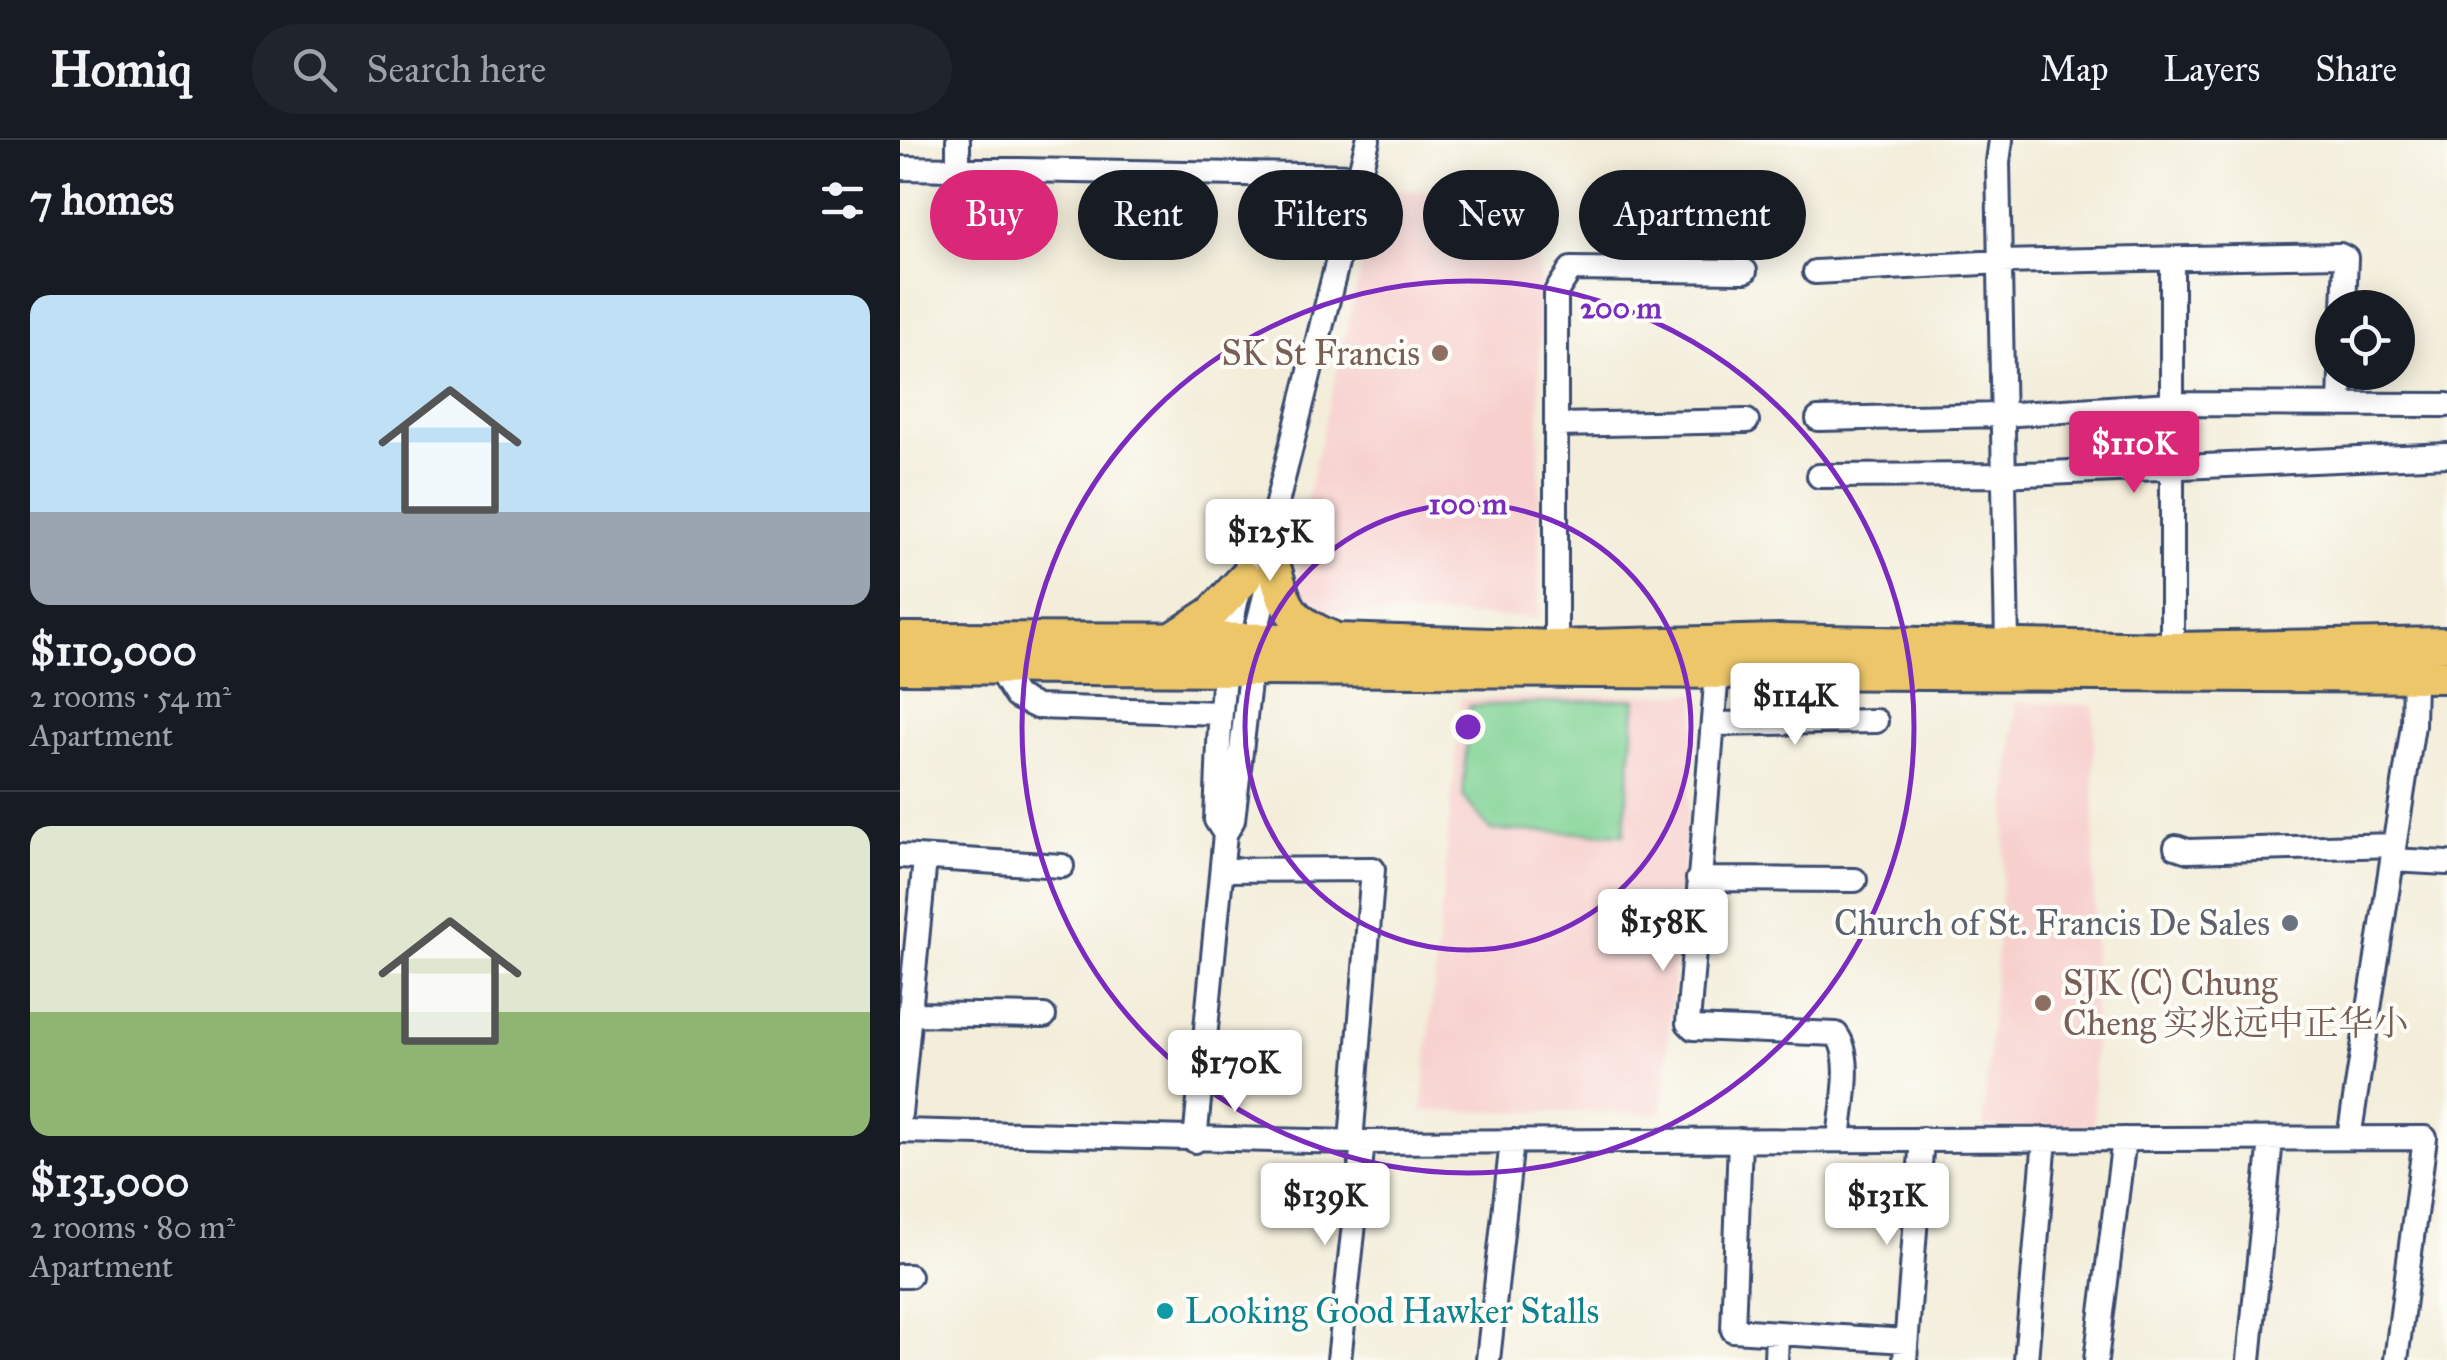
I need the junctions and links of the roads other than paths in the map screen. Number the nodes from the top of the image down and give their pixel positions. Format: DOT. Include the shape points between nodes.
graph roads {
  1 [pos="958,140"];
  2 [pos="1368,140"];
  3 [pos="2001,140"];
  4 [pos="900,168"];
  5 [pos="958,168"];
  6 [pos="1360,170"];
  7 [pos="1238,174"];
  8 [pos="2172,258"];
  9 [pos="1338,260"];
  10 [pos="2001,262"];
  11 [pos="1746,271"];
  12 [pos="1815,272"];
  13 [pos="2345,290"];
  14 [pos="2340,390"];
  15 [pos="2170,404"];
  16 [pos="2340,405"];
  17 [pos="2447,405"];
  18 [pos="2001,415"];
  19 [pos="1818,418"];
  20 [pos="1747,421"];
  21 [pos="1556,425"];
  22 [pos="2447,455"];
  23 [pos="2169,469"];
  24 [pos="1819,476"];
  25 [pos="2002,476"];
  26 [pos="1276,510"];
  27 [pos="1259,570"];
  28 [pos="900,639"];
  29 [pos="1171,640"];
  30 [pos="1338,640"];
  31 [pos="1778,641"];
  32 [pos="2007,644"];
  33 [pos="2447,644"];
  34 [pos="1571,647"];
  35 [pos="1239,654"];
  36 [pos="2185,658"];
  37 [pos="900,667"];
  38 [pos="997,668"];
  39 [pos="1717,672"];
  40 [pos="1951,675"];
  41 [pos="2431,676"];
  42 [pos="1220,713"];
  43 [pos="1876,721"];
  44 [pos="1714,724"];
  45 [pos="1225,834"];
  46 [pos="2176,847"];
  47 [pos="2393,853"];
  48 [pos="900,856"];
  49 [pos="925,860"];
  50 [pos="2447,863"];
  51 [pos="1062,866"];
  52 [pos="1222,870"];
  53 [pos="1698,879"];
  54 [pos="1855,880"];
  55 [pos="910,1014"];
  56 [pos="1044,1016"];
  57 [pos="900,1114"];
  58 [pos="900,1131"];
  59 [pos="2349,1138"];
  60 [pos="2045,1139"];
  61 [pos="2124,1139"];
  62 [pos="2271,1139"];
  63 [pos="1512,1140"];
  64 [pos="1740,1140"];
  65 [pos="1840,1140"];
  66 [pos="1922,1140"];
  67 [pos="1194,1141"];
  68 [pos="1357,1142"];
  69 [pos="1777,1335"];
  70 [pos="1906,1351"];
  71 [pos="1339,1360"];
  72 [pos="1488,1360"];
  73 [pos="1776,1360"];
  74 [pos="2026,1360"];
  75 [pos="2096,1360"];
  76 [pos="2249,1360"];
  77 [pos="2396,1360"];
  1 -- 5 [label="street"];
  2 -- 6 [label="street"];
  3 -- 10 [label="street"];
  4 -- 5 [label="street"];
  5 -- 7 [label="street"];
  8 -- 10 [label="street"];
  8 -- 13 [label="street" via="2342,255"];
  8 -- 15 [label="street"];
  9 -- 26 [label="street"];
  10 -- 12 [label="street"];
  10 -- 18 [label="street"];
  11 -- 21 [label="street" via="1564,274 1556,292"];
  14 -- 16 [label="street"];
  15 -- 16 [label="street"];
  15 -- 18 [label="street"];
  15 -- 23 [label="street"];
  16 -- 17 [label="street"];
  18 -- 19 [label="street"];
  18 -- 25 [label="street"];
  20 -- 21 [label="street"];
  21 -- 34 [label="street"];
  22 -- 23 [label="street"];
  23 -- 25 [label="street"];
  23 -- 36 [label="street"];
  24 -- 25 [label="street"];
  25 -- 32 [label="street"];
  26 -- 27 [label="street" via="1280,536"];
  26 -- 27 [label="street" via="1258,532"];
  27 -- 29 [label="highway"];
  27 -- 30 [label="highway" via="1301,625"];
  27 -- 35 [label="street"];
  27 -- 35 [label="street"];
  28 -- 29 [label="highway"];
  29 -- 35 [label="highway"];
  30 -- 34 [label="highway"];
  30 -- 35 [label="highway"];
  31 -- 32 [label="highway"];
  31 -- 34 [label="highway"];
  31 -- 40 [label="highway" via="1826,654 1933,654"];
  32 -- 36 [label="highway" via="2026,662"];
  33 -- 36 [label="highway"];
  34 -- 39 [label="highway" via="1710,664"];
  35 -- 38 [label="highway"];
  35 -- 39 [label="highway"];
  35 -- 42 [label="street"];
  35 -- 45 [label="street" via="1233,820"];
  36 -- 40 [label="highway"];
  36 -- 41 [label="highway" via="2398,658"];
  37 -- 38 [label="highway"];
  38 -- 42 [label="street" via="1016,697 1036,707"];
  39 -- 40 [label="highway"];
  39 -- 44 [label="street"];
  41 -- 47 [label="street" via="2413,725"];
  42 -- 45 [label="street" via="1216,820"];
  43 -- 44 [label="street"];
  44 -- 53 [label="street"];
  45 -- 52 [label="street"];
  46 -- 47 [label="street"];
  47 -- 50 [label="street"];
  47 -- 59 [label="street"];
  48 -- 49 [label="street"];
  49 -- 51 [label="street"];
  49 -- 55 [label="street"];
  52 -- 67 [label="street"];
  52 -- 68 [label="street" via="1373,868"];
  53 -- 54 [label="street"];
  53 -- 65 [label="street" via="1688,1023 1836,1034 1844,1066"];
  55 -- 56 [label="street"];
  55 -- 57 [label="street"];
  58 -- 67 [label="street"];
  59 -- 62 [label="street"];
  59 -- 77 [label="street" via="2425,1138"];
  60 -- 61 [label="street"];
  60 -- 66 [label="street"];
  60 -- 74 [label="street"];
  61 -- 62 [label="street"];
  61 -- 75 [label="street"];
  62 -- 76 [label="street"];
  63 -- 64 [label="street"];
  63 -- 68 [label="street"];
  63 -- 72 [label="street"];
  64 -- 65 [label="street"];
  64 -- 69 [label="street" via="1731,1324 1740,1333"];
  65 -- 66 [label="street"];
  66 -- 70 [label="street"];
  67 -- 68 [label="street"];
  68 -- 71 [label="street"];
  69 -- 70 [label="street"];
  69 -- 73 [label="street"];
}
